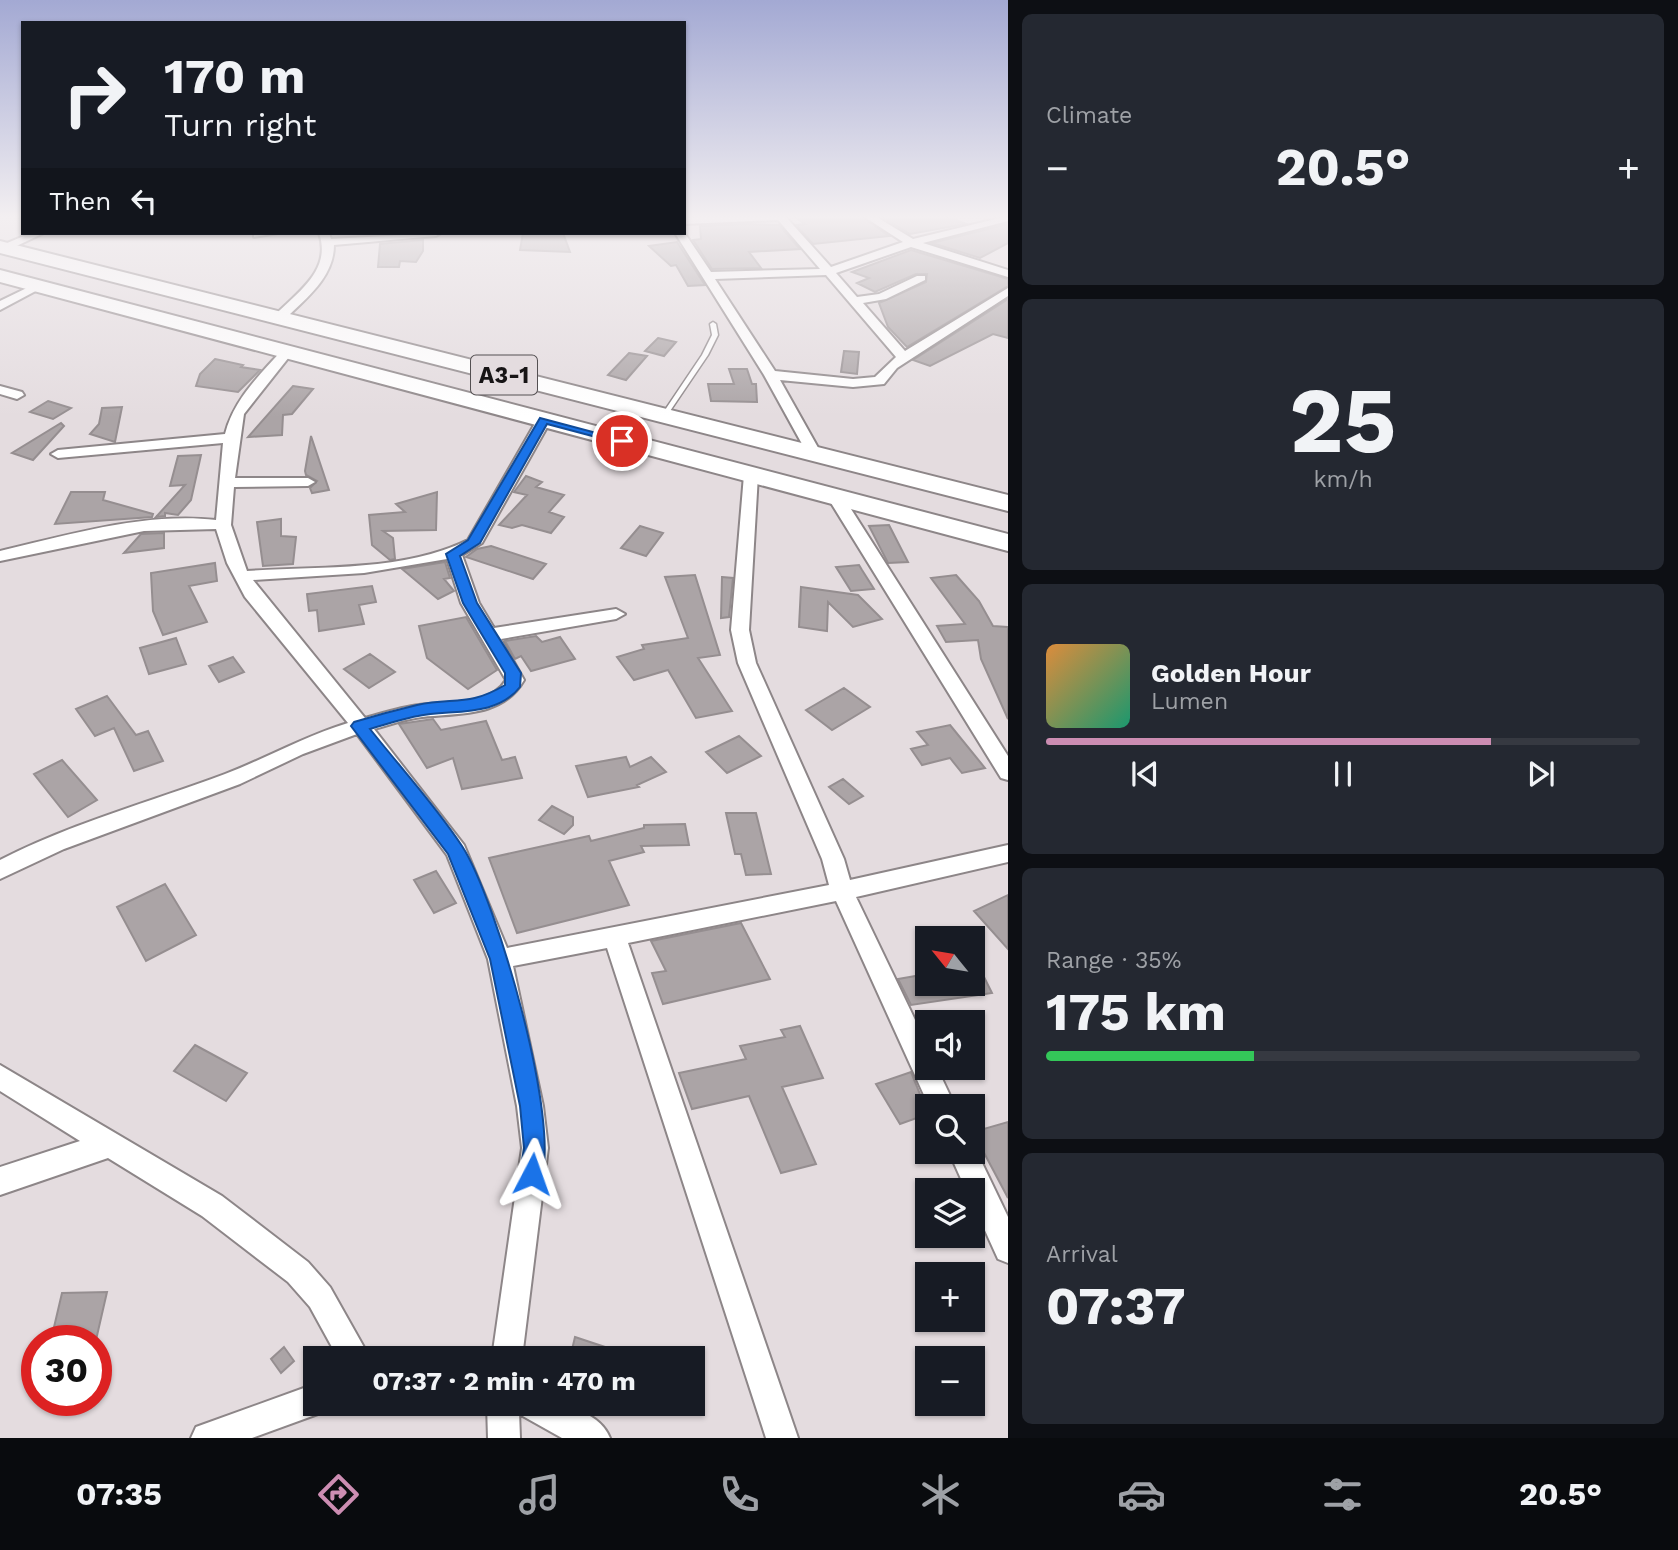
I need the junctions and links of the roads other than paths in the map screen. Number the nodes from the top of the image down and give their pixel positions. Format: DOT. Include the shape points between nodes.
graph roads {
  1 [pos="28,283"];
  2 [pos="141,283"];
  3 [pos="311,283"];
  4 [pos="712,283"];
  5 [pos="838,283"];
  6 [pos="910,283"];
  7 [pos="39,286"];
  8 [pos="1008,292"];
  9 [pos="854,301"];
  10 [pos="0,306"];
  11 [pos="279,318"];
  12 [pos="713,324"];
  13 [pos="288,352"];
  14 [pos="904,358"];
  15 [pos="771,375"];
  16 [pos="0,390"];
  17 [pos="17,396"];
  18 [pos="664,416"];
  19 [pos="544,420"];
  20 [pos="231,438"];
  21 [pos="814,453"];
  22 [pos="58,454"];
  23 [pos="751,475"];
  24 [pos="308,482"];
  25 [pos="227,483"];
  26 [pos="836,498"];
  27 [pos="1006,500"];
  28 [pos="223,525"];
  29 [pos="1008,543"];
  30 [pos="453,554"];
  31 [pos="0,556"];
  32 [pos="242,576"];
  33 [pos="616,614"];
  34 [pos="489,635"];
  35 [pos="359,726"];
  36 [pos="1008,773"];
  37 [pos="1008,853"];
  38 [pos="0,870"];
  39 [pos="842,891"];
  40 [pos="615,938"];
  41 [pos="500,959"];
  42 [pos="0,1076"];
  43 [pos="936,1094"];
  44 [pos="109,1144"];
  45 [pos="969,1164"];
  46 [pos="0,1181"];
  47 [pos="1008,1248"];
  48 [pos="348,1346"];
  49 [pos="509,1346"];
  50 [pos="303,1404"];
  51 [pos="503,1416"];
  52 [pos="554,1416"];
  53 [pos="207,1438"];
  54 [pos="504,1438"];
  55 [pos="594,1438"];
  56 [pos="782,1438"];
  1 -- 7 [label="highway, A3-1"];
  2 -- 11 [label="highway, A3-1"];
  3 -- 11 [label="street"];
  4 -- 15 [label="street"];
  5 -- 9 [label="street"];
  6 -- 9 [label="street" via="881,297"];
  7 -- 10 [label="street"];
  7 -- 13 [label="highway, A3-1"];
  8 -- 14 [label="street"];
  9 -- 14 [label="street"];
  11 -- 18 [label="highway, A3-1"];
  12 -- 18 [label="lane" via="715,335 705,355"];
  13 -- 19 [label="highway, A3-1"];
  13 -- 20 [label="street" via="237,414"];
  14 -- 15 [label="street" via="878,381 868,383"];
  15 -- 21 [label="street"];
  16 -- 17 [label="street"];
  18 -- 21 [label="highway, A3-1"];
  19 -- 23 [label="highway, A3-1"];
  19 -- 30 [label="street" via="474,543"];
  20 -- 22 [label="street"];
  20 -- 25 [label="street"];
  21 -- 27 [label="highway, A3-1"];
  23 -- 26 [label="highway, A3-1"];
  23 -- 39 [label="street" via="740,631 747,663 833,859"];
  24 -- 25 [label="street"];
  25 -- 28 [label="street"];
  26 -- 29 [label="highway, A3-1"];
  26 -- 36 [label="street"];
  28 -- 31 [label="street" via="171,524"];
  28 -- 32 [label="street"];
  30 -- 32 [label="street"];
  30 -- 34 [label="street" via="470,603"];
  32 -- 35 [label="street"];
  33 -- 34 [label="street"];
  34 -- 35 [label="street" via="513,673 508,692 468,707 419,710"];
  35 -- 38 [label="street" via="297,748 234,779 44,847"];
  35 -- 41 [label="street" via="456,851"];
  37 -- 39 [label="street"];
  39 -- 40 [label="street"];
  39 -- 43 [label="street"];
  40 -- 41 [label="street"];
  40 -- 56 [label="street"];
  41 -- 49 [label="street" via="535,1148"];
  42 -- 44 [label="street"];
  44 -- 46 [label="street"];
  44 -- 48 [label="street" via="212,1206 298,1272 320,1297"];
  45 -- 47 [label="street"];
  50 -- 53 [label="street"];
  51 -- 54 [label="street"];
  52 -- 55 [label="street"];
}
